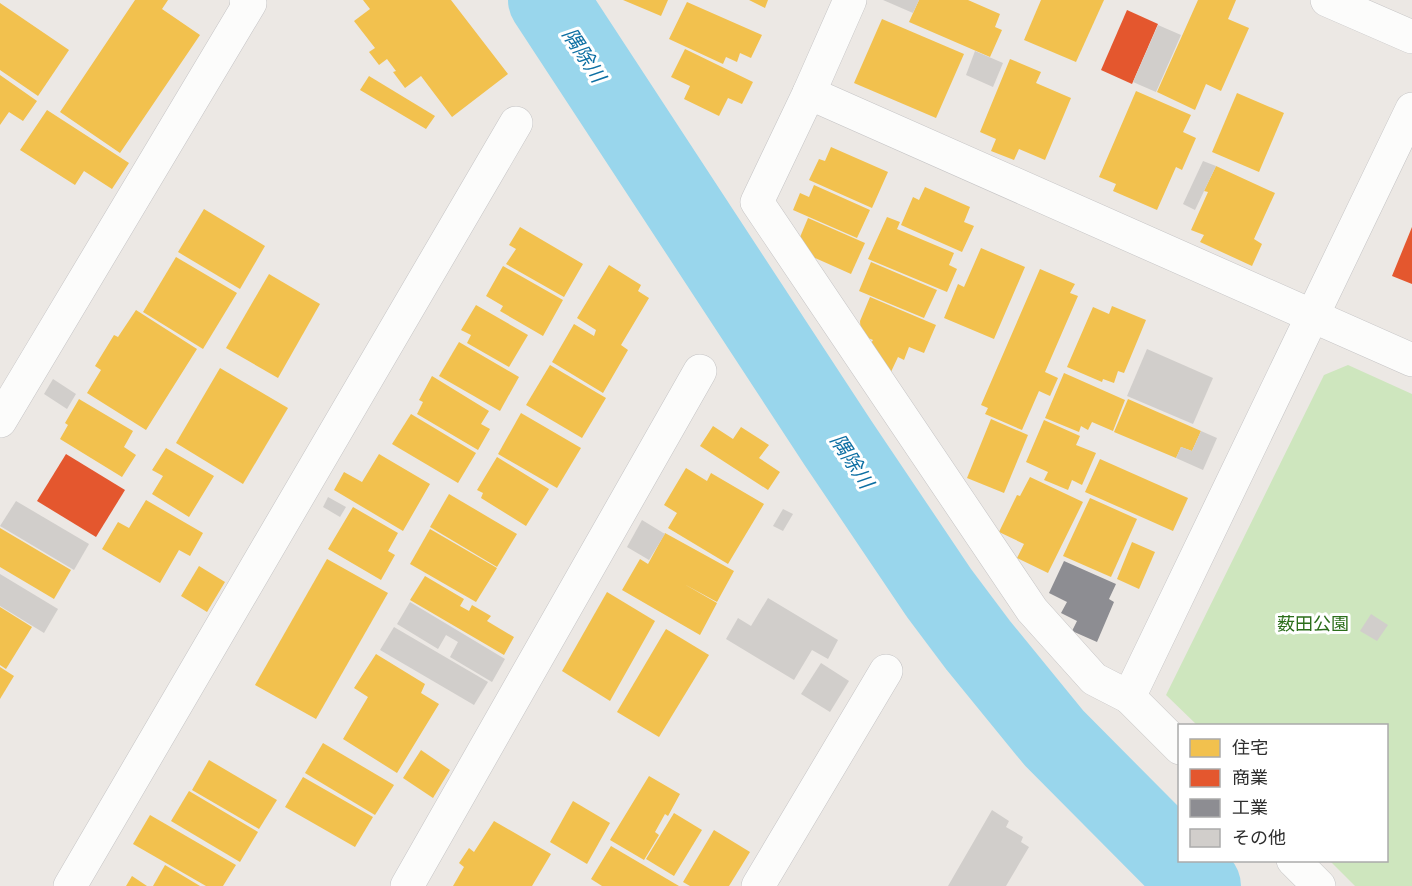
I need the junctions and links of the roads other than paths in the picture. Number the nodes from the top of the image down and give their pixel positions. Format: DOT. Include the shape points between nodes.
graph roads {
  1 [pos="246,0"];
  2 [pos="850,0"];
  3 [pos="1327,0"];
  4 [pos="1412,37"];
  5 [pos="809,93"];
  6 [pos="1412,109"];
  7 [pos="516,123"];
  8 [pos="1312,316"];
  9 [pos="1412,360"];
  10 [pos="700,371"];
  11 [pos="0,421"];
  12 [pos="886,671"];
  13 [pos="1129,697"];
  14 [pos="1178,747"];
  15 [pos="1294,862"];
  16 [pos="70,886"];
  17 [pos="407,886"];
  18 [pos="758,886"];
  19 [pos="1319,886"];
  1 -- 11 [label="street" via="250,3"];
  2 -- 5 [label="street"];
  3 -- 4 [label="street"];
  5 -- 8 [label="street"];
  5 -- 13 [label="street" via="757,202 1032,610 1094,679"];
  6 -- 8 [label="street"];
  7 -- 16 [label="street"];
  8 -- 9 [label="street"];
  8 -- 13 [label="street"];
  10 -- 17 [label="street"];
  12 -- 18 [label="street"];
  13 -- 14 [label="street"];
  15 -- 19 [label="street"];
}
